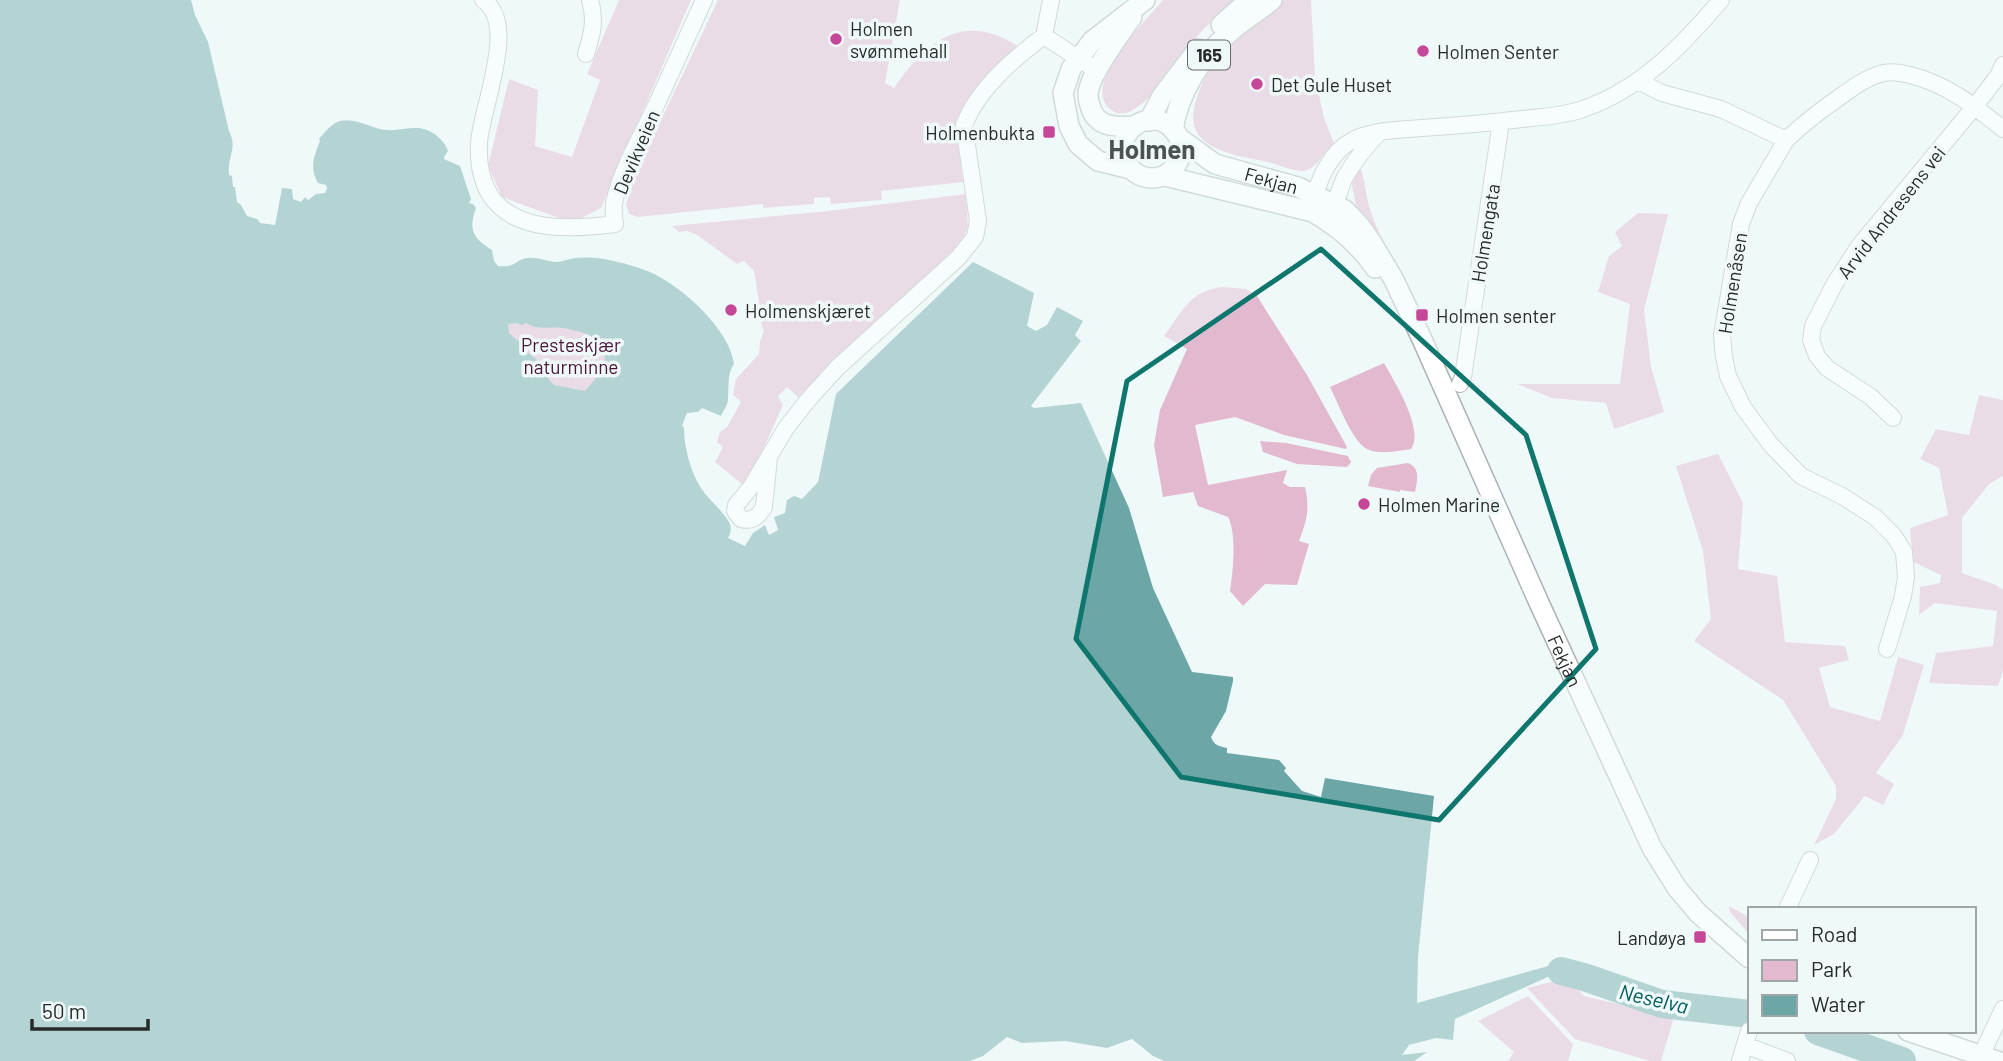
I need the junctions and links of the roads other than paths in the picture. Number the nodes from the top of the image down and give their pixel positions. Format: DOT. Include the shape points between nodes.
graph roads {
  1 [pos="483,0"];
  2 [pos="590,0"];
  3 [pos="704,0"];
  4 [pos="1051,0"];
  5 [pos="1249,0"];
  6 [pos="1272,0"];
  7 [pos="1721,0"];
  8 [pos="1142,2"];
  9 [pos="1044,36"];
  10 [pos="586,54"];
  11 [pos="1078,57"];
  12 [pos="2003,65"];
  13 [pos="1096,71"];
  14 [pos="1638,81"];
  15 [pos="1975,106"];
  16 [pos="1502,122"];
  17 [pos="1142,123"];
  18 [pos="2003,129"];
  19 [pos="1379,133"];
  20 [pos="1176,134"];
  21 [pos="1786,140"];
  22 [pos="1131,169"];
  23 [pos="1165,176"];
  24 [pos="1321,207"];
  25 [pos="1460,384"];
  26 [pos="1893,418"];
  27 [pos="769,458"];
  28 [pos="1886,649"];
  29 [pos="1810,860"];
  30 [pos="1788,907"];
  31 [pos="1748,957"];
  32 [pos="2003,1009"];
  33 [pos="1914,1033"];
  34 [pos="1747,1038"];
  35 [pos="1989,1058"];
  36 [pos="1740,1061"];
  37 [pos="1787,1061"];
  1 -- 3 [label="street, Devikveien" via="491,5 498,24 499,44 479,142 479,168 486,188 496,204 512,216 538,225 573,228 615,224 619,185"];
  2 -- 10 [label="street" via="594,28"];
  4 -- 9 [label="street"];
  5 -- 17 [label="main road, 165" via="1198,49"];
  6 -- 20 [label="main road, 165" via="1229,33 1207,57 1175,113"];
  7 -- 14 [label="street"];
  8 -- 11 [label="main road"];
  8 -- 13 [label="main road"];
  9 -- 11 [label="street"];
  9 -- 27 [label="street" via="1015,58 978,100 964,125 978,221 975,237 958,258 837,368 797,414"];
  11 -- 13 [label="street"];
  11 -- 22 [label="main road" via="1063,93 1072,135 1098,160"];
  12 -- 15 [label="street, Arvid Andresens vei"];
  13 -- 17 [label="main road" via="1088,93 1096,117 1118,127"];
  14 -- 16 [label="street" via="1580,110"];
  14 -- 21 [label="street" via="1662,93 1721,109"];
  15 -- 18 [label="street, Holmenåsen"];
  15 -- 21 [label="street, Holmenåsen" via="1926,79 1885,72 1864,80"];
  15 -- 26 [label="street, Arvid Andresens vei" via="1860,246 1812,326 1811,340 1827,368"];
  16 -- 19 [label="street"];
  16 -- 25 [label="street, Holmengata"];
  17 -- 20 [label="main road" via="1158,121"];
  17 -- 22 [label="main road" via="1124,142"];
  19 -- 24 [label="street"];
  19 -- 24 [label="street" via="1355,138 1341,148 1320,178"];
  20 -- 23 [label="main road" via="1180,155"];
  20 -- 24 [label="main road, Fekjan" via="1215,164 1298,187"];
  21 -- 28 [label="street, Holmenåsen" via="1741,224 1722,335 1724,357 1743,407 1771,445 1801,476 1875,517 1904,552 1903,596"];
  22 -- 23 [label="main road" via="1147,178"];
  23 -- 24 [label="main road, Fekjan"];
  24 -- 31 [label="main road, Fekjan" via="1363,252 1421,337 1652,848 1676,888"];
  29 -- 30 [label="street"];
  32 -- 35 [label="street"];
  33 -- 35 [label="main road"];
  34 -- 36 [label="street"];
  34 -- 37 [label="street"];
}
